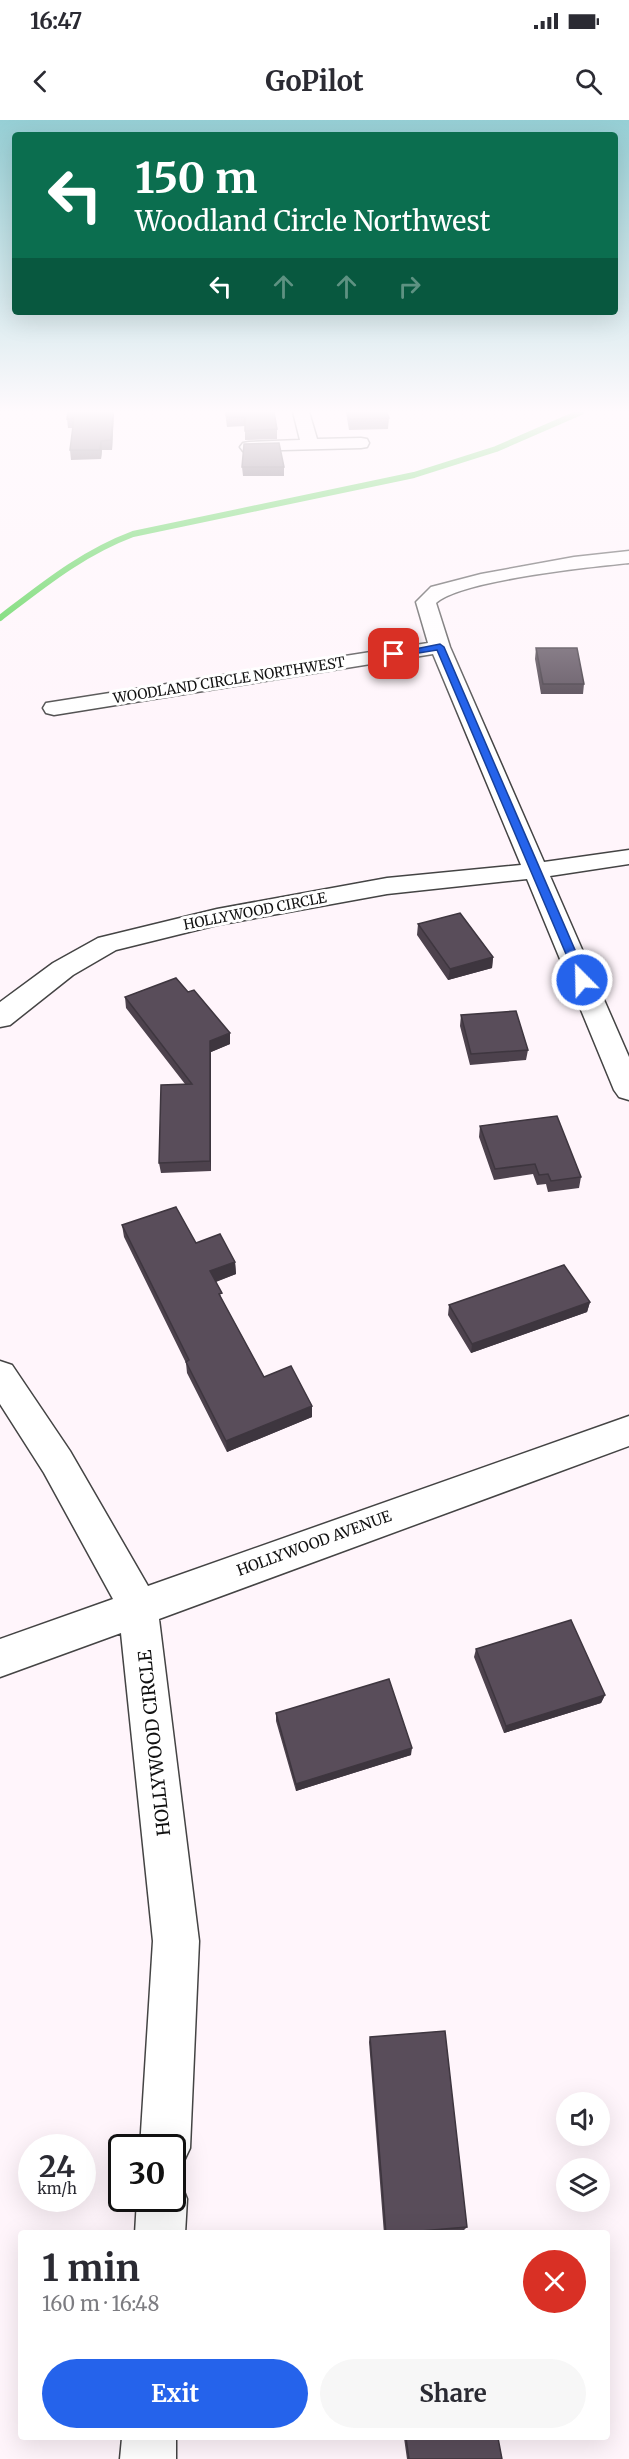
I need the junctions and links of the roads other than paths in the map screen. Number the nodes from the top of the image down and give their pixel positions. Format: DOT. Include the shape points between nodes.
graph roads {
  1 [pos="629,557"];
  2 [pos="440,647"];
  3 [pos="54,708"];
  4 [pos="629,857"];
  5 [pos="535,870"];
  6 [pos="0,1018"];
  7 [pos="629,1090"];
  8 [pos="0,1375"];
  9 [pos="629,1431"];
  10 [pos="138,1606"];
  11 [pos="0,1658"];
  12 [pos="166,2134"];
  13 [pos="161,2212"];
  14 [pos="160,2230"];
  15 [pos="149,2440"];
  16 [pos="148,2459"];
  1 -- 2 [label="street" via="574,563 438,591 426,602"];
  2 -- 3 [label="street, WOODLAND CIRCLE NORTHWEST"];
  2 -- 5 [label="street"];
  4 -- 5 [label="street, HOLLYWOOD CIRCLE"];
  5 -- 6 [label="street, HOLLYWOOD CIRCLE" via="387,886 217,917 107,944 63,969"];
  5 -- 7 [label="street"];
  8 -- 10 [label="street, HOLLYWOOD CIRCLE" via="57,1462"];
  9 -- 10 [label="street, HOLLYWOOD AVENUE"];
  10 -- 11 [label="street, HOLLYWOOD AVENUE"];
  10 -- 12 [label="street, HOLLYWOOD CIRCLE" via="176,1941"];
  13 -- 14 [label="street"];
  15 -- 16 [label="street"];
}
